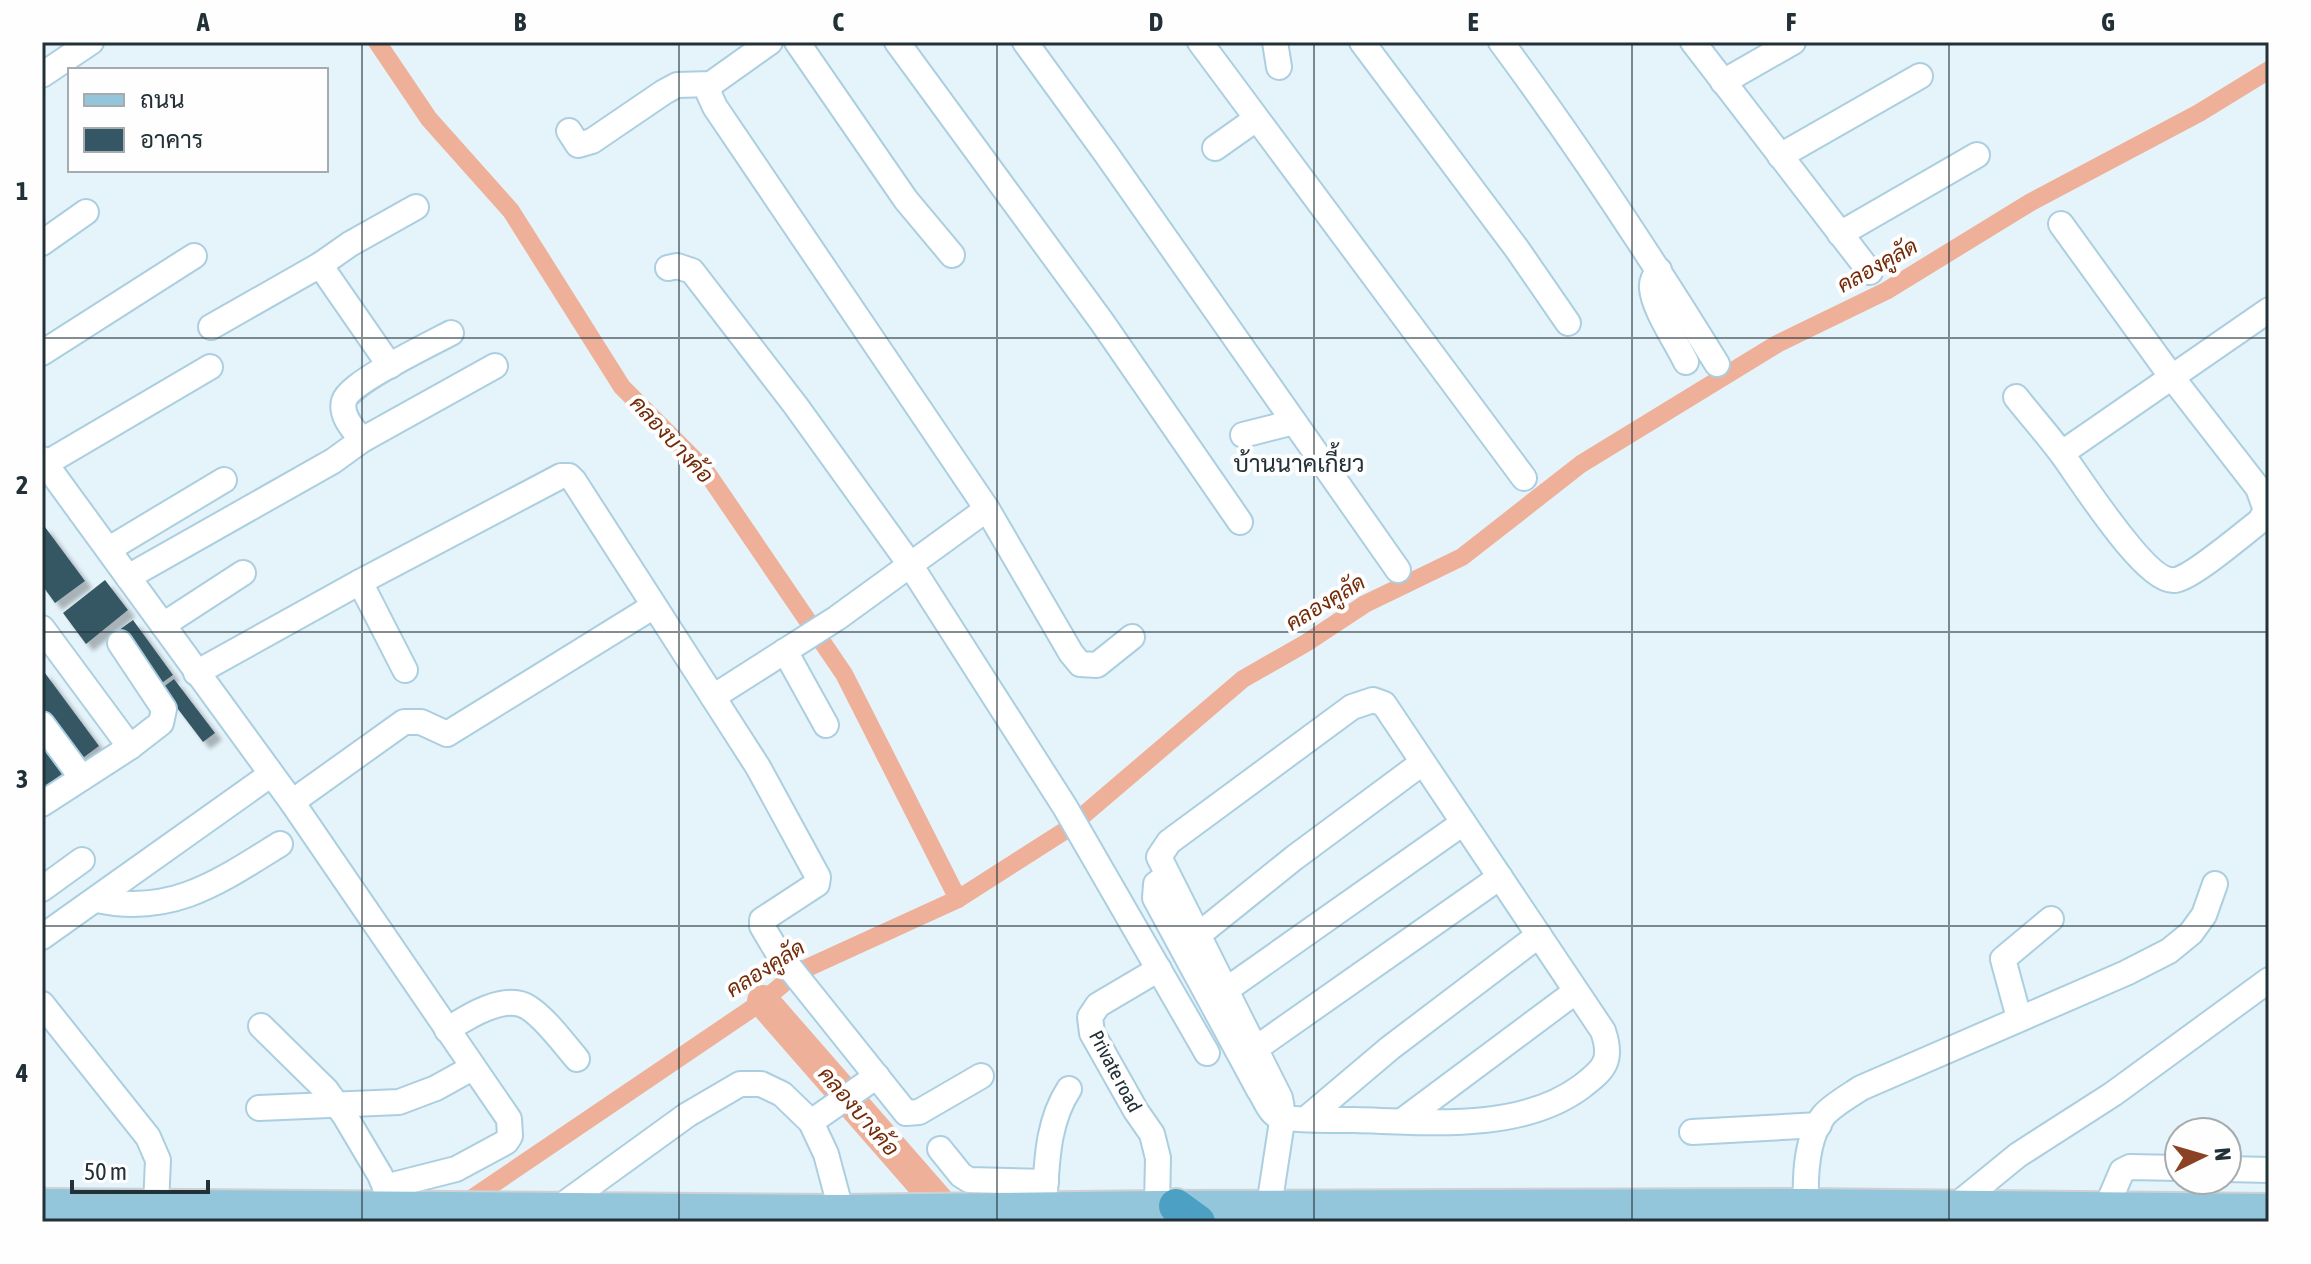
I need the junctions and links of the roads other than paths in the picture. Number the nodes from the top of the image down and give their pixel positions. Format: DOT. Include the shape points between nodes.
graph roads {
  1 [pos="91,42"];
  2 [pos="770,42"];
  3 [pos="797,42"];
  4 [pos="897,42"];
  5 [pos="1025,42"];
  6 [pos="1200,42"];
  7 [pos="1275,42"];
  8 [pos="1362,42"];
  9 [pos="1501,42"];
  10 [pos="1693,42"];
  11 [pos="1793,42"];
  12 [pos="1279,67"];
  13 [pos="42,75"];
  14 [pos="1920,76"];
  15 [pos="1723,82"];
  16 [pos="711,84"];
  17 [pos="1256,119"];
  18 [pos="569,131"];
  19 [pos="1215,148"];
  20 [pos="1977,155"];
  21 [pos="1780,156"];
  22 [pos="416,207"];
  23 [pos="86,212"];
  24 [pos="2061,224"];
  25 [pos="1840,234"];
  26 [pos="42,243"];
  27 [pos="952,255"];
  28 [pos="194,256"];
  29 [pos="320,265"];
  30 [pos="668,268"];
  31 [pos="1659,270"];
  32 [pos="1870,272"];
  33 [pos="2269,310"];
  34 [pos="1568,323"];
  35 [pos="211,327"];
  36 [pos="451,333"];
  37 [pos="42,353"];
  38 [pos="1686,362"];
  39 [pos="1717,364"];
  40 [pos="390,366"];
  41 [pos="495,366"];
  42 [pos="210,367"];
  43 [pos="2171,376"];
  44 [pos="2016,397"];
  45 [pos="1294,422"];
  46 [pos="1243,435"];
  47 [pos="362,440"];
  48 [pos="2062,453"];
  49 [pos="44,462"];
  50 [pos="1524,478"];
  51 [pos="224,480"];
  52 [pos="987,509"];
  53 [pos="1240,522"];
  54 [pos="109,549"];
  55 [pos="909,563"];
  56 [pos="1398,570"];
  57 [pos="243,573"];
  58 [pos="128,577"];
  59 [pos="360,582"];
  60 [pos="654,606"];
  61 [pos="163,625"];
  62 [pos="42,628"];
  63 [pos="1132,637"];
  64 [pos="120,643"];
  65 [pos="785,651"];
  66 [pos="405,670"];
  67 [pos="196,673"];
  68 [pos="713,697"];
  69 [pos="42,724"];
  70 [pos="826,725"];
  71 [pos="130,747"];
  72 [pos="1422,763"];
  73 [pos="270,775"];
  74 [pos="82,778"];
  75 [pos="292,802"];
  76 [pos="42,804"];
  77 [pos="1463,823"];
  78 [pos="280,844"];
  79 [pos="82,860"];
  80 [pos="1167,876"];
  81 [pos="1500,877"];
  82 [pos="2215,884"];
  83 [pos="42,889"];
  84 [pos="97,900"];
  85 [pos="2051,919"];
  86 [pos="1539,935"];
  87 [pos="1197,936"];
  88 [pos="42,937"];
  89 [pos="1159,969"];
  90 [pos="2269,980"];
  91 [pos="1226,990"];
  92 [pos="1575,992"];
  93 [pos="42,1004"];
  94 [pos="2019,1018"];
  95 [pos="261,1026"];
  96 [pos="447,1030"];
  97 [pos="1255,1049"];
  98 [pos="1207,1053"];
  99 [pos="577,1059"];
  100 [pos="472,1068"];
  101 [pos="981,1076"];
  102 [pos="868,1083"];
  103 [pos="1069,1089"];
  104 [pos="337,1104"];
  105 [pos="259,1108"];
  106 [pos="1294,1118"];
  107 [pos="1402,1121"];
  108 [pos="811,1122"];
  109 [pos="1819,1125"];
  110 [pos="1692,1132"];
  111 [pos="940,1149"];
  112 [pos="2163,1168"];
  113 [pos="2243,1169"];
  114 [pos="2269,1170"];
  115 [pos="1045,1194"];
  116 [pos="395,1200"];
  117 [pos="42,1204"];
  118 [pos="1806,1204"];
  119 [pos="1958,1204"];
  120 [pos="156,1205"];
  121 [pos="1269,1206"];
  122 [pos="2107,1206"];
  123 [pos="560,1207"];
  124 [pos="2269,1209"];
  125 [pos="841,1210"];
  126 [pos="1177,1211"];
  1 -- 13 [label="street"];
  2 -- 16 [label="street"];
  3 -- 27 [label="street" via="906,200"];
  4 -- 53 [label="street" via="1102,322"];
  5 -- 45 [label="street"];
  6 -- 17 [label="street"];
  7 -- 12 [label="street"];
  8 -- 34 [label="street"];
  9 -- 31 [label="street"];
  10 -- 15 [label="street"];
  11 -- 15 [label="street"];
  14 -- 21 [label="street"];
  15 -- 21 [label="street"];
  16 -- 18 [label="street" via="677,85 592,141 578,145"];
  16 -- 52 [label="street" via="715,107"];
  17 -- 19 [label="street"];
  17 -- 50 [label="street"];
  20 -- 25 [label="street"];
  21 -- 25 [label="street"];
  22 -- 29 [label="street"];
  23 -- 26 [label="street"];
  24 -- 43 [label="street"];
  25 -- 32 [label="street"];
  28 -- 37 [label="street"];
  29 -- 35 [label="street"];
  29 -- 40 [label="street"];
  30 -- 55 [label="street" via="692,271"];
  31 -- 38 [label="street" via="1653,278 1655,302"];
  31 -- 39 [label="street"];
  33 -- 43 [label="street"];
  36 -- 40 [label="street"];
  40 -- 47 [label="street" via="343,404 349,424"];
  41 -- 47 [label="street"];
  42 -- 49 [label="street"];
  43 -- 48 [label="street"];
  43 -- 48 [label="street" via="2258,488 2266,510 2260,521 2188,575 2172,581 2161,578 2129,548"];
  44 -- 48 [label="street"];
  45 -- 46 [label="street"];
  45 -- 56 [label="street"];
  47 -- 58 [label="street"];
  49 -- 54 [label="street"];
  51 -- 54 [label="street"];
  52 -- 55 [label="street"];
  52 -- 63 [label="street" via="1080,664 1097,665"];
  54 -- 58 [label="street"];
  55 -- 65 [label="street"];
  55 -- 89 [label="street" via="1065,807"];
  57 -- 61 [label="street"];
  58 -- 61 [label="street"];
  59 -- 60 [label="street" via="569,476"];
  59 -- 66 [label="street"];
  59 -- 67 [label="street"];
  60 -- 68 [label="street"];
  60 -- 75 [label="street" via="447,734 421,722 404,722"];
  61 -- 67 [label="street"];
  62 -- 71 [label="street"];
  64 -- 71 [label="street" via="164,709 161,723"];
  65 -- 68 [label="street"];
  65 -- 70 [label="street"];
  67 -- 73 [label="street"];
  68 -- 102 [label="street" via="818,877 817,884 762,920 762,926"];
  69 -- 74 [label="street"];
  71 -- 74 [label="street"];
  72 -- 77 [label="street"];
  72 -- 80 [label="street" via="1384,704 1363,702 1169,842 1159,857"];
  72 -- 87 [label="street"];
  73 -- 75 [label="street"];
  73 -- 84 [label="street"];
  74 -- 76 [label="street"];
  75 -- 96 [label="street"];
  77 -- 81 [label="street"];
  77 -- 91 [label="street"];
  78 -- 84 [label="street" via="201,892 128,904"];
  79 -- 83 [label="street"];
  80 -- 87 [label="street"];
  80 -- 106 [label="street" via="1156,884 1155,898 1259,1090 1276,1115"];
  81 -- 86 [label="street"];
  81 -- 97 [label="street"];
  82 -- 94 [label="street" via="2204,915 2169,951"];
  84 -- 88 [label="street"];
  85 -- 94 [label="street" via="2003,959"];
  86 -- 92 [label="street"];
  86 -- 106 [label="street"];
  87 -- 91 [label="street"];
  89 -- 98 [label="street"];
  89 -- 126 [label="street, Private road" via="1098,1005 1090,1017 1092,1033 1152,1134"];
  90 -- 119 [label="street" via="2113,1094 2018,1155"];
  91 -- 97 [label="street"];
  92 -- 107 [label="street"];
  92 -- 107 [label="street" via="1603,1031 1609,1049 1605,1065 1584,1085 1531,1112 1493,1120"];
  93 -- 120 [label="street" via="148,1137 158,1160"];
  94 -- 109 [label="street" via="1861,1088 1825,1114"];
  95 -- 104 [label="street"];
  96 -- 99 [label="street" via="491,1006 518,1003 530,1008"];
  96 -- 100 [label="street"];
  97 -- 106 [label="street"];
  100 -- 104 [label="street" via="399,1102"];
  100 -- 116 [label="street" via="509,1119 510,1136"];
  101 -- 102 [label="street" via="912,1114"];
  102 -- 108 [label="street"];
  103 -- 115 [label="street" via="1058,1106 1051,1135"];
  104 -- 105 [label="street"];
  104 -- 116 [label="street"];
  106 -- 107 [label="street"];
  106 -- 121 [label="street"];
  108 -- 123 [label="street" via="782,1094 761,1084 740,1084 687,1115"];
  108 -- 125 [label="street"];
  109 -- 110 [label="street"];
  109 -- 118 [label="street" via="1808,1161"];
  111 -- 115 [label="street" via="969,1180"];
  112 -- 122 [label="street" via="2122,1171"];
  113 -- 114 [label="street"];
  115 -- 125 [label="main road" via="998,1208"];
  115 -- 126 [label="main road"];
  116 -- 120 [label="main road"];
  116 -- 123 [label="main road"];
  117 -- 120 [label="main road"];
  118 -- 119 [label="main road"];
  118 -- 121 [label="main road"];
  119 -- 122 [label="main road"];
  121 -- 126 [label="main road"];
  122 -- 124 [label="main road"];
  123 -- 125 [label="main road"];
}
